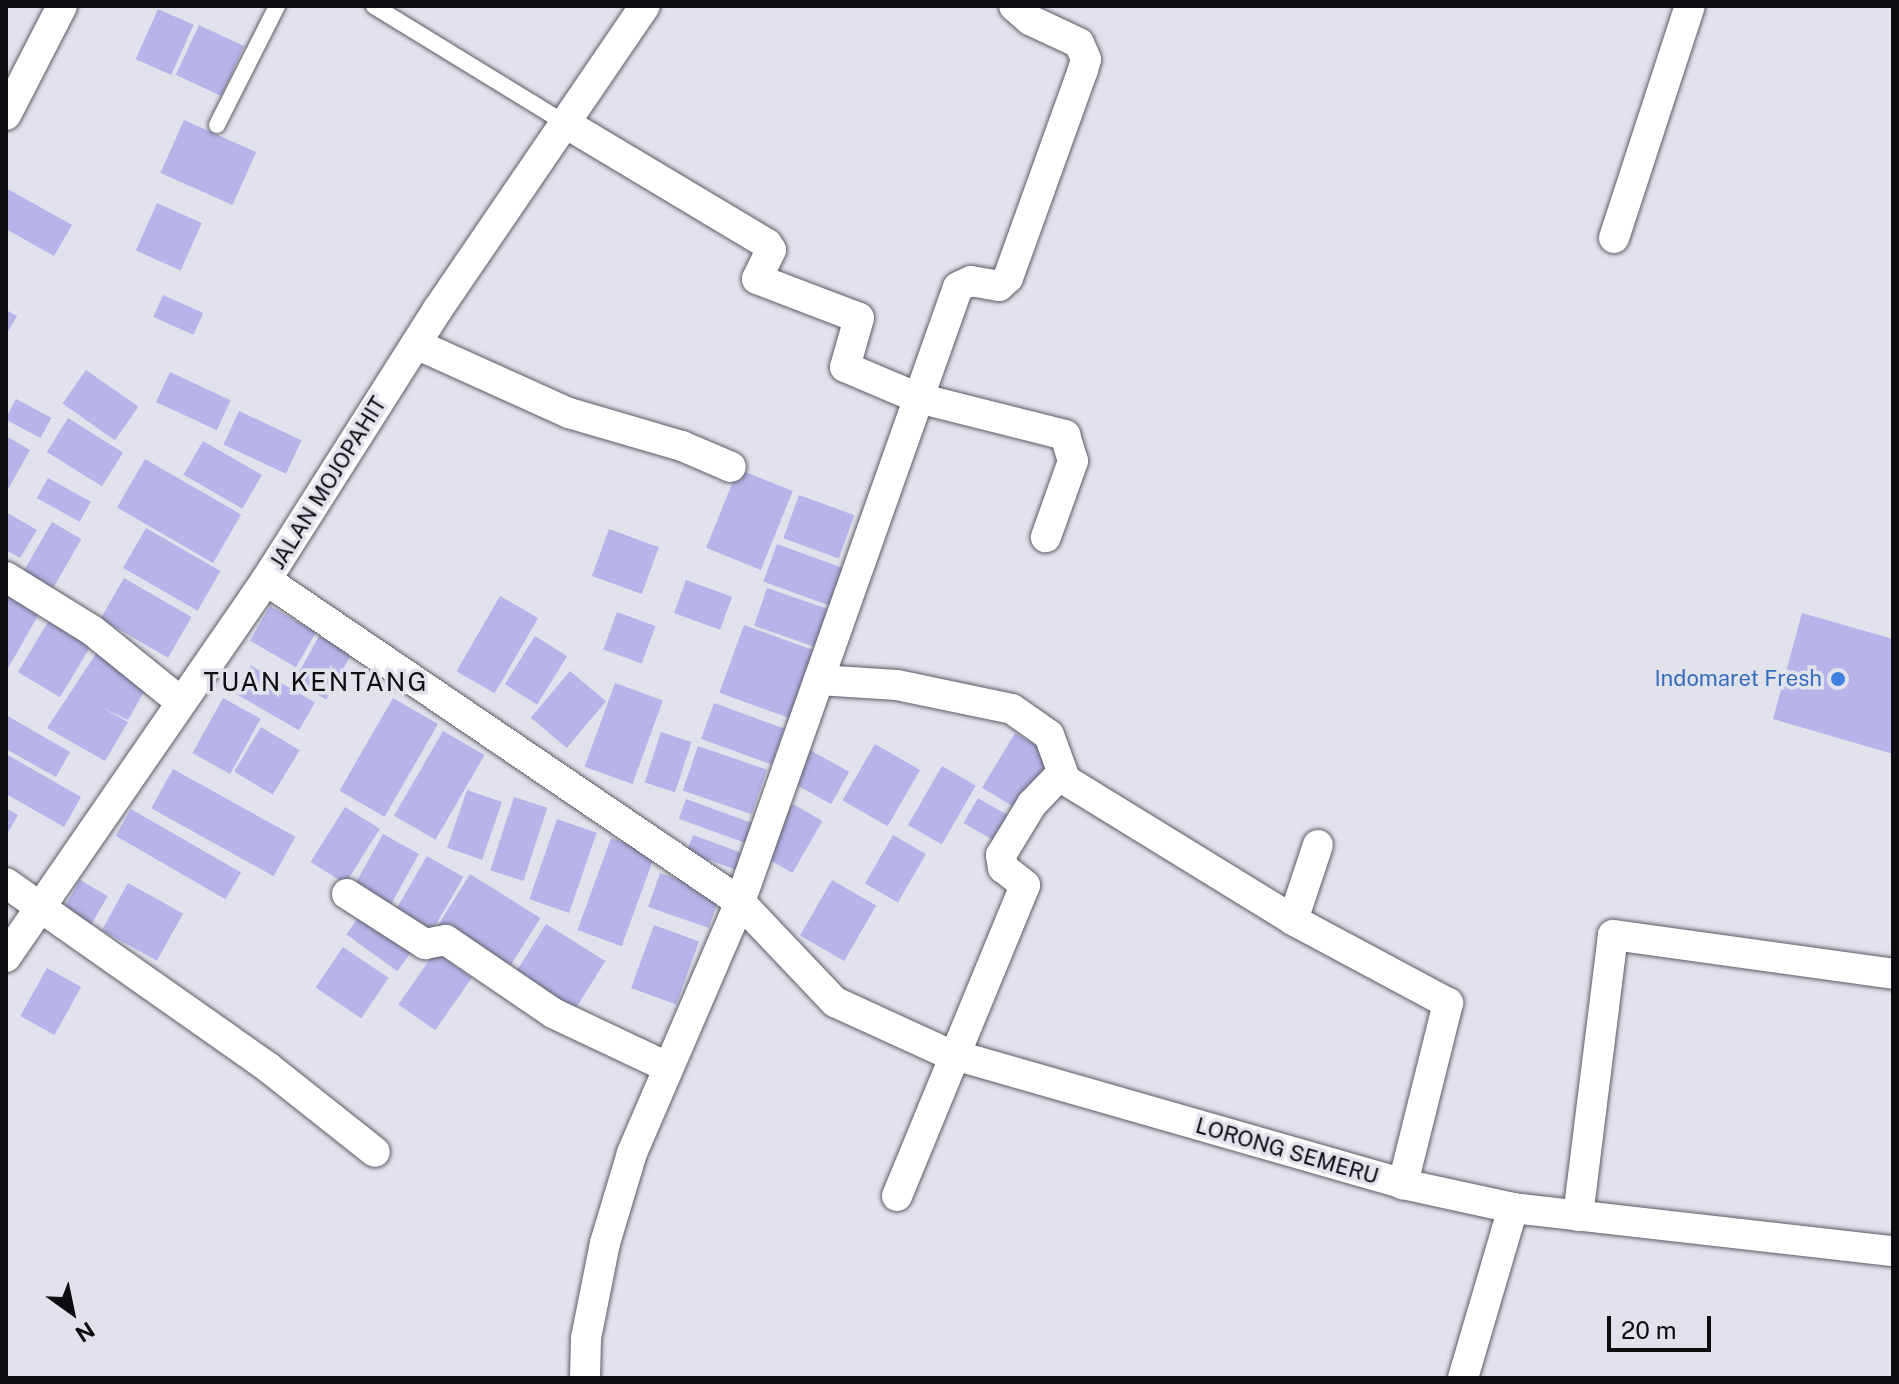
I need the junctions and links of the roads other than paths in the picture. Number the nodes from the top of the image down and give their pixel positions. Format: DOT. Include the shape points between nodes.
graph roads {
  1 [pos="62,6"];
  2 [pos="277,6"];
  3 [pos="374,6"];
  4 [pos="645,6"];
  5 [pos="1014,6"];
  6 [pos="1690,6"];
  7 [pos="6,115"];
  8 [pos="565,123"];
  9 [pos="217,125"];
  10 [pos="1614,238"];
  11 [pos="416,344"];
  12 [pos="918,398"];
  13 [pos="731,467"];
  14 [pos="1046,537"];
  15 [pos="6,577"];
  16 [pos="266,580"];
  17 [pos="819,680"];
  18 [pos="181,702"];
  19 [pos="1064,776"];
  20 [pos="1318,845"];
  21 [pos="6,883"];
  22 [pos="347,894"];
  23 [pos="740,902"];
  24 [pos="42,905"];
  25 [pos="1293,920"];
  26 [pos="6,957"];
  27 [pos="1893,974"];
  28 [pos="955,1055"];
  29 [pos="667,1067"];
  30 [pos="375,1152"];
  31 [pos="1403,1184"];
  32 [pos="897,1196"];
  33 [pos="1513,1208"];
  34 [pos="1578,1216"];
  35 [pos="1893,1251"];
  36 [pos="585,1378"];
  37 [pos="1463,1378"];
  1 -- 7 [label="street"];
  2 -- 9 [label="lane"];
  3 -- 8 [label="lane"];
  4 -- 8 [label="street, JALAN MOJOPAHIT"];
  5 -- 12 [label="street" via="1030,20 1079,43 1086,59 1008,278 999,286 960,283"];
  6 -- 10 [label="street"];
  8 -- 11 [label="street, JALAN MOJOPAHIT"];
  8 -- 12 [label="street" via="764,241 771,250 757,279 859,318 845,367"];
  11 -- 13 [label="street" via="569,413 682,446"];
  11 -- 16 [label="street, JALAN MOJOPAHIT"];
  12 -- 14 [label="street" via="1065,435 1073,461"];
  12 -- 17 [label="street"];
  15 -- 18 [label="street" via="93,631"];
  16 -- 18 [label="street, JALAN MOJOPAHIT"];
  16 -- 23 [label="street, LORONG SEMERU"];
  17 -- 19 [label="street" via="897,685 1012,709 1049,735"];
  17 -- 23 [label="street"];
  18 -- 24 [label="street, JALAN MOJOPAHIT"];
  19 -- 25 [label="street"];
  19 -- 28 [label="street" via="1049,781 1001,855 1003,868 1026,883"];
  20 -- 25 [label="street"];
  21 -- 24 [label="street"];
  22 -- 29 [label="street" via="425,944 446,940 553,1013"];
  23 -- 28 [label="street, LORONG SEMERU" via="835,1002"];
  23 -- 29 [label="street"];
  24 -- 26 [label="street, JALAN MOJOPAHIT"];
  24 -- 30 [label="street" via="269,1068"];
  25 -- 31 [label="street" via="1448,1003"];
  27 -- 34 [label="street" via="1613,935"];
  28 -- 31 [label="street, LORONG SEMERU"];
  28 -- 32 [label="street"];
  29 -- 36 [label="street" via="632,1153 605,1243 586,1338"];
  31 -- 33 [label="street, LORONG SEMERU"];
  33 -- 34 [label="street, LORONG SEMERU"];
  33 -- 37 [label="street"];
  34 -- 35 [label="street, LORONG SEMERU"];
}
